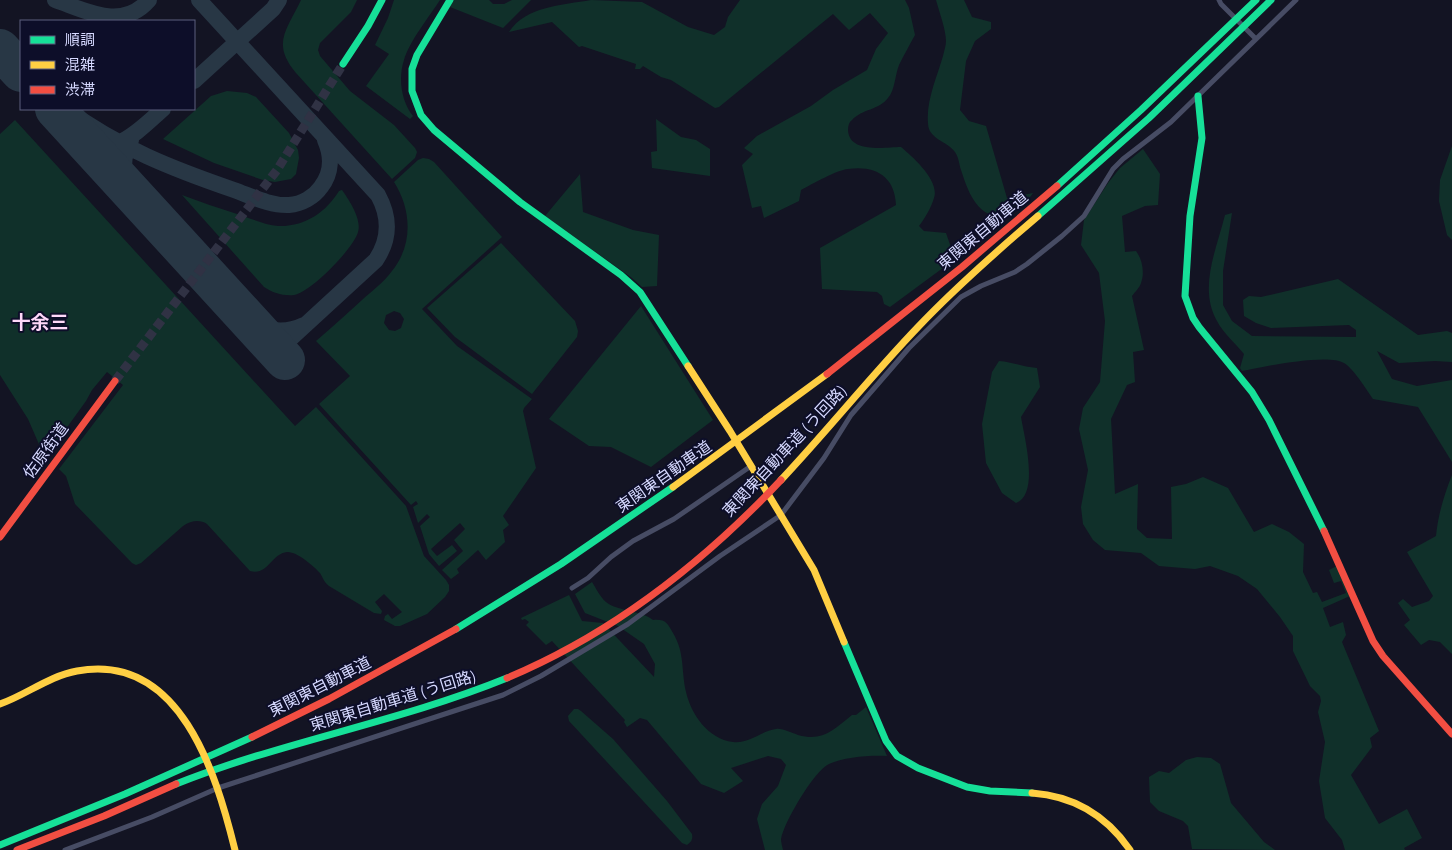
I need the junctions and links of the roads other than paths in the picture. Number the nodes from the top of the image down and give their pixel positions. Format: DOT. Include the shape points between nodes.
graph roads {
  1 [pos="382,0"];
  2 [pos="450,0"];
  3 [pos="1219,0"];
  4 [pos="1256,0"];
  5 [pos="1271,0"];
  6 [pos="1296,0"];
  7 [pos="1254,38"];
  8 [pos="344,64"];
  9 [pos="1198,96"];
  10 [pos="970,274"];
  11 [pos="115,381"];
  12 [pos="751,466"];
  13 [pos="780,513"];
  14 [pos="0,537"];
  15 [pos="572,588"];
  16 [pos="0,704"];
  17 [pos="1452,734"];
  18 [pos="217,787"];
  19 [pos="0,845"];
  20 [pos="17,850"];
  21 [pos="65,850"];
  22 [pos="235,850"];
  23 [pos="1130,850"];
  1 -- 8 [label="main road"];
  2 -- 12 [label="main road" via="416,55 412,69 412,91 421,115 434,130 520,202 640,292"];
  3 -- 7 [label="street"];
  4 -- 19 [label="main road, 東関東自動車道" via="1105,144 963,267 887,329 715,458 601,537 477,616 325,701 204,760"];
  5 -- 10 [label="main road, 東関東自動車道" via="1098,164"];
  6 -- 7 [label="street"];
  7 -- 9 [label="street"];
  9 -- 13 [label="street" via="1171,122 1123,159 1084,216 1062,236 1015,272 962,298 909,348 851,415 824,458"];
  9 -- 17 [label="main road" via="1202,138 1190,216 1185,296 1193,318 1252,392 1269,420 1320,522 1373,641"];
  10 -- 20 [label="main road, 東関東自動車道 (う回路)" via="913,331 778,483 732,528 686,568 593,634 512,676 468,694 242,761 182,782"];
  11 -- 14 [label="main road, 佐原街道"];
  12 -- 13 [label="main road"];
  12 -- 15 [label="street" via="674,518 633,541"];
  13 -- 18 [label="street" via="628,624 503,695"];
  13 -- 23 [label="main road" via="820,582 886,741 894,753 916,767 962,786 1051,795 1076,803 1104,820"];
  16 -- 18 [label="main road" via="58,675 84,670 128,675 168,698 184,718"];
  18 -- 21 [label="street"];
  18 -- 22 [label="main road"];
}
